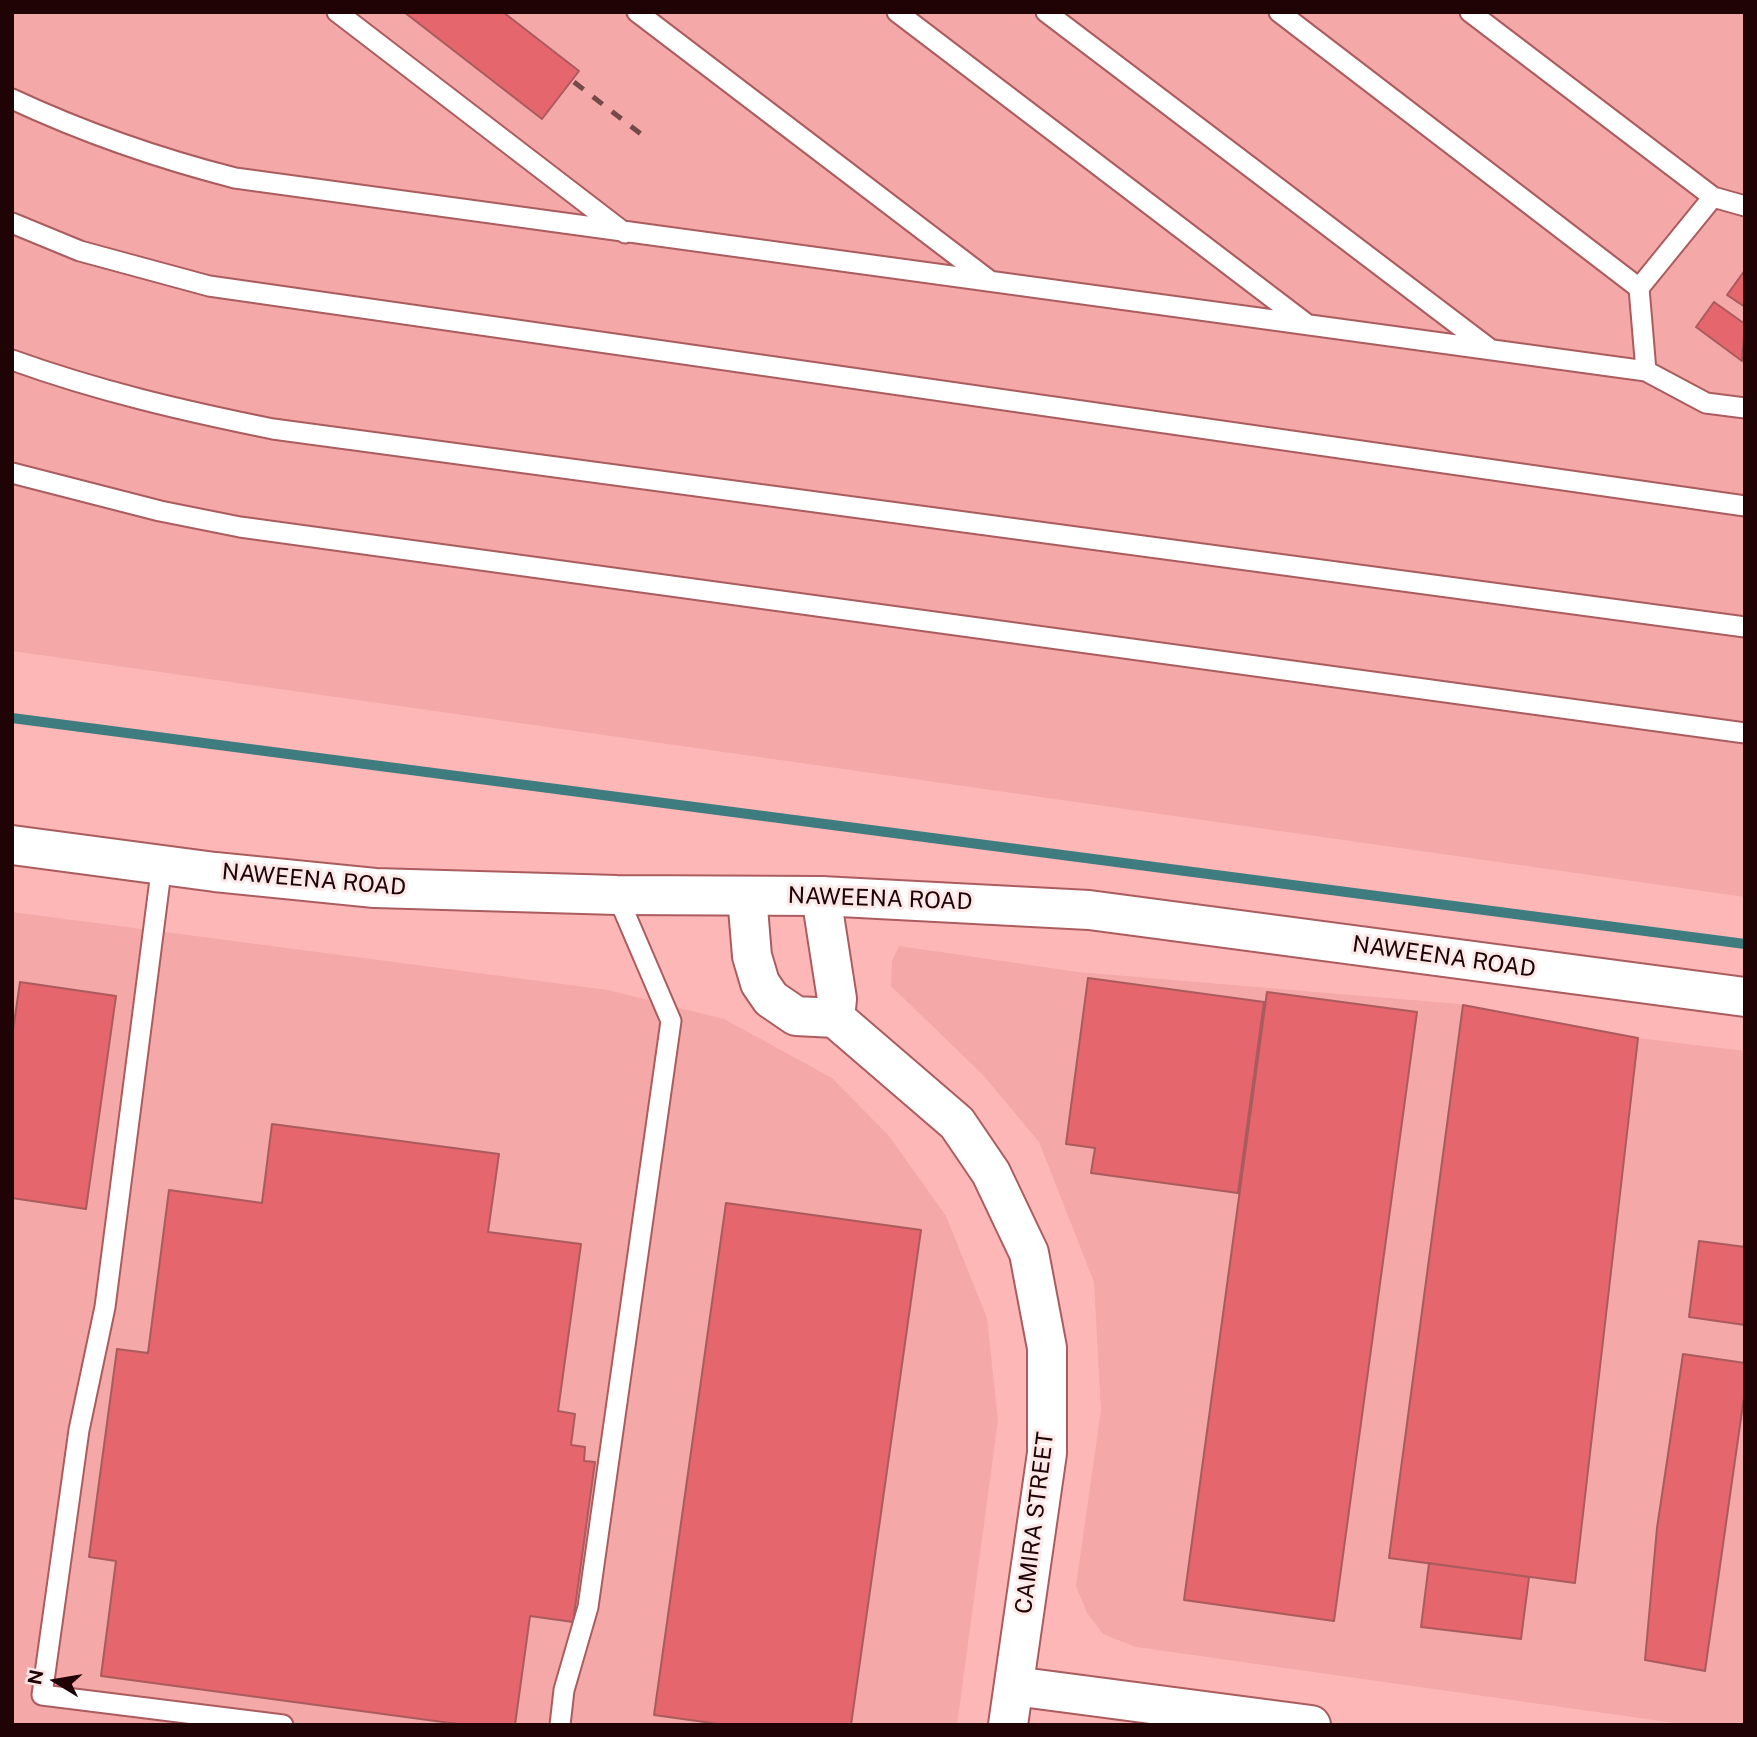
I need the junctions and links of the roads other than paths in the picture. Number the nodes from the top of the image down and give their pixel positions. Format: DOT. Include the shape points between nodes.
graph roads {
  1 [pos="337,12"];
  2 [pos="637,12"];
  3 [pos="897,12"];
  4 [pos="1046,12"];
  5 [pos="1279,12"];
  6 [pos="1470,12"];
  7 [pos="12,99"];
  8 [pos="1713,197"];
  9 [pos="1745,206"];
  10 [pos="12,223"];
  11 [pos="626,233"];
  12 [pos="992,283"];
  13 [pos="1639,288"];
  14 [pos="1309,326"];
  15 [pos="1491,350"];
  16 [pos="12,360"];
  17 [pos="1646,371"];
  18 [pos="1745,408"];
  19 [pos="12,473"];
  20 [pos="1745,506"];
  21 [pos="1745,627"];
  22 [pos="1745,733"];
  23 [pos="12,845"];
  24 [pos="162,864"];
  25 [pos="617,895"];
  26 [pos="747,896"];
  27 [pos="821,896"];
  28 [pos="1745,998"];
  29 [pos="835,1018"];
  30 [pos="1014,1686"];
  31 [pos="283,1725"];
  32 [pos="560,1725"];
  33 [pos="1008,1725"];
  34 [pos="1311,1725"];
  1 -- 11 [label="lane"];
  2 -- 12 [label="lane"];
  3 -- 14 [label="lane"];
  4 -- 15 [label="lane"];
  5 -- 13 [label="lane"];
  6 -- 8 [label="lane"];
  7 -- 11 [label="lane" via="78,130 235,178"];
  8 -- 9 [label="lane"];
  8 -- 13 [label="lane"];
  10 -- 20 [label="lane" via="80,251 209,286"];
  11 -- 12 [label="lane"];
  12 -- 14 [label="lane"];
  13 -- 17 [label="lane"];
  14 -- 15 [label="lane"];
  15 -- 17 [label="lane"];
  16 -- 21 [label="lane" via="160,406 273,429"];
  17 -- 18 [label="lane" via="1706,403"];
  19 -- 22 [label="lane" via="240,527"];
  23 -- 24 [label="street, NAWEENA ROAD"];
  24 -- 25 [label="street, NAWEENA ROAD" via="375,888"];
  24 -- 31 [label="lane" via="105,1307 79,1430 42,1695"];
  25 -- 26 [label="street, NAWEENA ROAD"];
  25 -- 32 [label="lane" via="671,1021 588,1607 564,1690"];
  26 -- 27 [label="street, NAWEENA ROAD"];
  26 -- 29 [label="street" via="752,956 760,984 771,999 796,1016"];
  27 -- 28 [label="street, NAWEENA ROAD" via="1089,910"];
  27 -- 29 [label="street" via="837,999"];
  29 -- 30 [label="street, CAMIRA STREET" via="957,1123 991,1174 1029,1253 1046,1348 1047,1453"];
  30 -- 33 [label="street, CAMIRA STREET"];
  30 -- 34 [label="street"];
}
